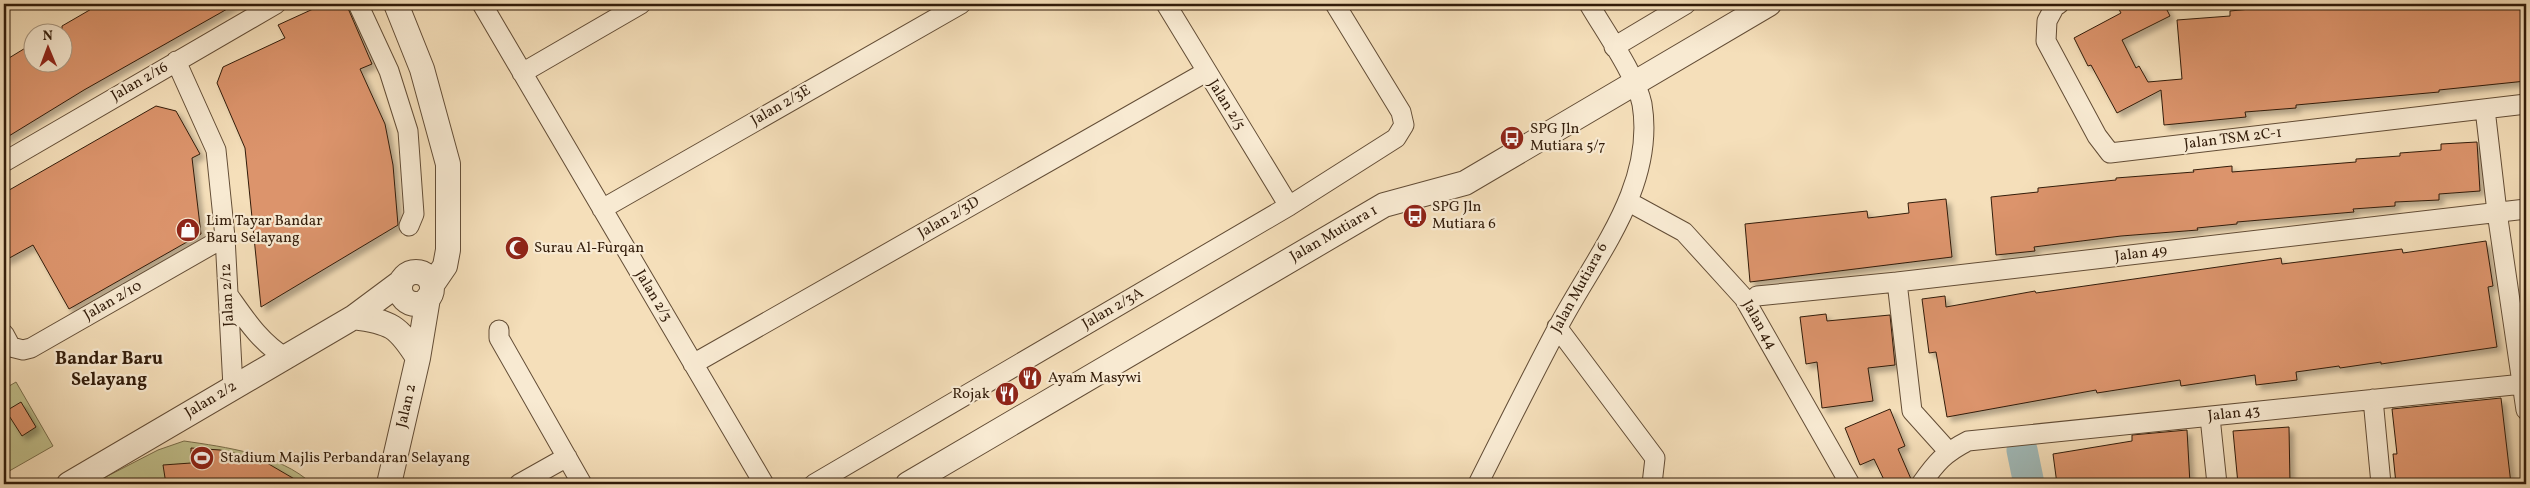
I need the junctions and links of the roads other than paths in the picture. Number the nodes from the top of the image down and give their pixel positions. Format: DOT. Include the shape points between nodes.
graph roads {
  1 [pos="276,4"];
  2 [pos="358,4"];
  3 [pos="396,4"];
  4 [pos="482,4"];
  5 [pos="641,4"];
  6 [pos="961,4"];
  7 [pos="1166,4"];
  8 [pos="1335,4"];
  9 [pos="1589,4"];
  10 [pos="1686,4"];
  11 [pos="1769,4"];
  12 [pos="2059,4"];
  13 [pos="1614,47"];
  14 [pos="176,61"];
  15 [pos="1206,72"];
  16 [pos="522,73"];
  17 [pos="1634,84"];
  18 [pos="2526,104"];
  19 [pos="2485,109"];
  20 [pos="4,162"];
  21 [pos="1628,202"];
  22 [pos="1289,206"];
  23 [pos="602,209"];
  24 [pos="2526,209"];
  25 [pos="2497,212"];
  26 [pos="409,226"];
  27 [pos="225,237"];
  28 [pos="1897,282"];
  29 [pos="414,290"];
  30 [pos="229,296"];
  31 [pos="1756,296"];
  32 [pos="354,318"];
  33 [pos="1557,328"];
  34 [pos="499,330"];
  35 [pos="4,334"];
  36 [pos="286,358"];
  37 [pos="418,358"];
  38 [pos="693,364"];
  39 [pos="2523,384"];
  40 [pos="233,387"];
  41 [pos="2373,399"];
  42 [pos="2526,410"];
  43 [pos="2210,417"];
  44 [pos="1948,451"];
  45 [pos="567,457"];
  46 [pos="69,484"];
  47 [pos="389,484"];
  48 [pos="519,484"];
  49 [pos="582,484"];
  50 [pos="764,484"];
  51 [pos="814,484"];
  52 [pos="908,484"];
  53 [pos="1478,484"];
  54 [pos="1652,484"];
  55 [pos="1850,484"];
  56 [pos="1921,484"];
  57 [pos="2217,484"];
  58 [pos="2381,484"];
  1 -- 14 [label="street, Jalan 2/16"];
  2 -- 26 [label="street" via="389,71 408,131 414,214"];
  3 -- 29 [label="street" via="422,69 448,164 445,266"];
  4 -- 16 [label="street, Jalan 2/3"];
  5 -- 16 [label="street"];
  6 -- 23 [label="street, Jalan 2/3E"];
  7 -- 15 [label="street, Jalan 2/5"];
  8 -- 22 [label="street, Jalan 2/3A" via="1401,112 1404,125 1396,138"];
  9 -- 13 [label="street, Jalan Mutiara 6"];
  10 -- 13 [label="street"];
  11 -- 17 [label="street, Jalan Mutiara 1"];
  12 -- 19 [label="street, Jalan TSM 2C-1" via="2047,21 2046,41 2097,136 2110,153"];
  13 -- 17 [label="street, Jalan Mutiara 6"];
  14 -- 20 [label="street, Jalan 2/16"];
  14 -- 27 [label="street, Jalan 2/12" via="216,150"];
  15 -- 22 [label="street, Jalan 2/5"];
  15 -- 38 [label="street, Jalan 2/3D"];
  16 -- 23 [label="street, Jalan 2/3"];
  17 -- 21 [label="street, Jalan Mutiara 6" via="1642,103 1644,138"];
  17 -- 52 [label="street, Jalan Mutiara 1" via="1464,183 1384,205"];
  18 -- 19 [label="street, Jalan TSM 2C-1"];
  19 -- 25 [label="street"];
  21 -- 33 [label="street, Jalan Mutiara 6"];
  21 -- 55 [label="street, Jalan 44" via="1684,232 1744,298"];
  22 -- 51 [label="street, Jalan 2/3A"];
  23 -- 38 [label="street, Jalan 2/3"];
  24 -- 25 [label="street, Jalan 49"];
  25 -- 28 [label="street, Jalan 49"];
  25 -- 39 [label="street"];
  27 -- 30 [label="street, Jalan 2/12"];
  27 -- 35 [label="street, Jalan 2/10" via="31,348 23,350 12,346"];
  28 -- 31 [label="street, Jalan 49"];
  28 -- 44 [label="street" via="1912,411"];
  29 -- 32 [label="street, Jalan 2/2"];
  29 -- 37 [label="street, Jalan 2"];
  30 -- 36 [label="street" via="254,332"];
  30 -- 40 [label="street, Jalan 2/12"];
  32 -- 36 [label="street, Jalan 2/2"];
  32 -- 37 [label="street" via="381,320 396,328"];
  33 -- 53 [label="street, Jalan Mutiara 6"];
  33 -- 54 [label="street" via="1655,458"];
  34 -- 45 [label="street" via="499,338"];
  36 -- 40 [label="street, Jalan 2/2"];
  37 -- 47 [label="street, Jalan 2"];
  38 -- 50 [label="street, Jalan 2/3"];
  39 -- 41 [label="street, Jalan 43"];
  39 -- 42 [label="street"];
  40 -- 46 [label="street, Jalan 2/2"];
  41 -- 43 [label="street, Jalan 43"];
  41 -- 58 [label="street"];
  43 -- 44 [label="street, Jalan 43" via="1968,441"];
  43 -- 57 [label="street"];
  44 -- 56 [label="street, Jalan 43"];
  45 -- 48 [label="street"];
  45 -- 49 [label="street"];
}
